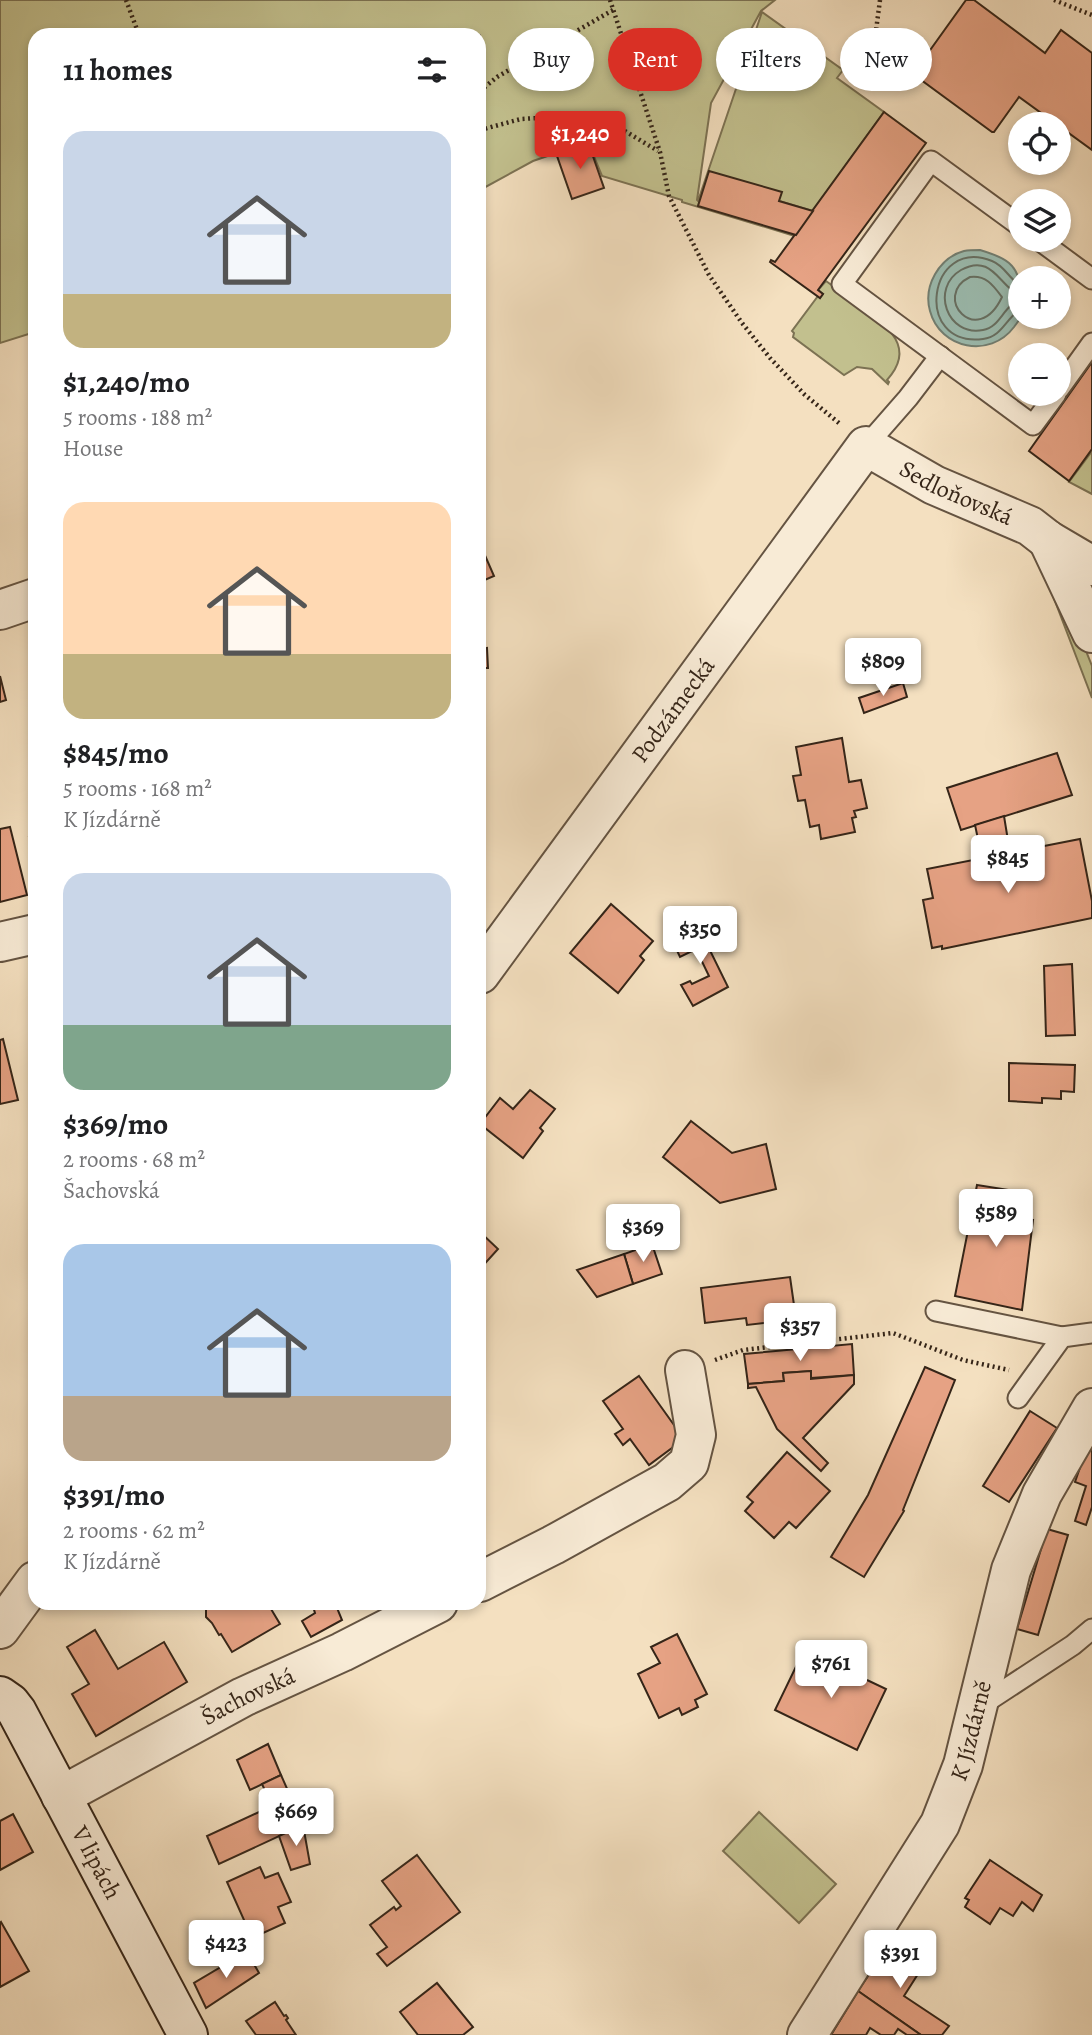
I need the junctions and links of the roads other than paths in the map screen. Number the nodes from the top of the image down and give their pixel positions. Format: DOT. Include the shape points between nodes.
graph roads {
  1 [pos="1008,217"];
  2 [pos="1055,252"];
  3 [pos="1092,279"];
  4 [pos="1092,343"];
  5 [pos="940,356"];
  6 [pos="1071,372"];
  7 [pos="1047,406"];
  8 [pos="866,446"];
  9 [pos="1048,540"];
  10 [pos="1092,566"];
  11 [pos="28,600"];
  12 [pos="0,610"];
  13 [pos="1092,633"];
  14 [pos="28,936"];
  15 [pos="0,942"];
  16 [pos="486,966"];
  17 [pos="936,1311"];
  18 [pos="1092,1333"];
  19 [pos="1062,1337"];
  20 [pos="685,1370"];
  21 [pos="1018,1398"];
  22 [pos="1092,1408"];
  23 [pos="486,1579"];
  24 [pos="28,1591"];
  25 [pos="424,1610"];
  26 [pos="0,1629"];
  27 [pos="1092,1629"];
  28 [pos="0,1696"];
  29 [pos="976,1708"];
  30 [pos="61,1796"];
  31 [pos="188,2035"];
  32 [pos="807,2035"];
  1 -- 5 [label="lane" via="931,161 842,284"];
  2 -- 3 [label="lane"];
  4 -- 6 [label="lane"];
  5 -- 7 [label="lane" via="1033,425"];
  5 -- 8 [label="lane"];
  8 -- 9 [label="street, Sedloňovská" via="934,485 1030,526"];
  8 -- 16 [label="street, Podzámecká"];
  9 -- 10 [label="street, Sedloňovská"];
  9 -- 13 [label="street"];
  11 -- 12 [label="street"];
  14 -- 15 [label="street"];
  17 -- 19 [label="lane"];
  18 -- 19 [label="lane"];
  19 -- 21 [label="lane"];
  20 -- 23 [label="street" via="696,1435 688,1463 667,1482"];
  22 -- 29 [label="street, K Jízdárně" via="1042,1494 1011,1570"];
  24 -- 26 [label="street"];
  25 -- 30 [label="street, Šachovská" via="243,1697"];
  27 -- 29 [label="lane"];
  28 -- 30 [label="street, V lipách" via="17,1712"];
  29 -- 32 [label="street, K Jízdárně" via="963,1765 940,1824"];
  30 -- 31 [label="street, V lipách"];
}
